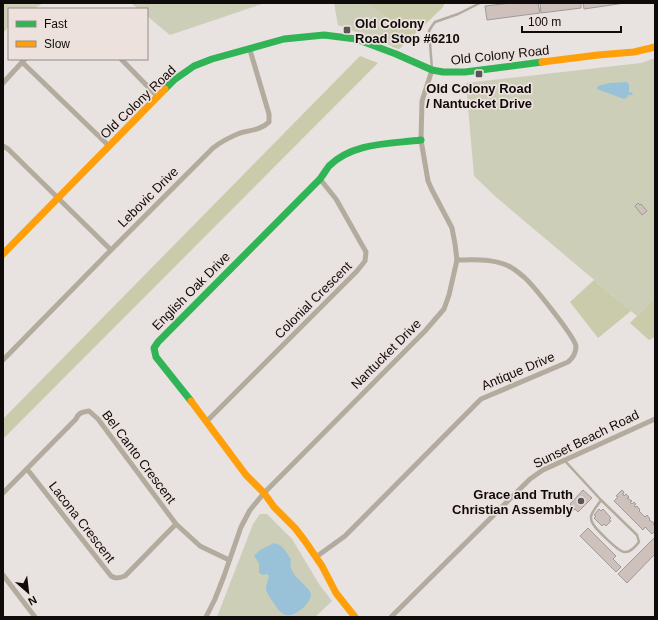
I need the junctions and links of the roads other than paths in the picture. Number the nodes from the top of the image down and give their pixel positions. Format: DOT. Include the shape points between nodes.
graph roads {
  1 [pos="480,3"];
  2 [pos="655,47"];
  3 [pos="250,50"];
  4 [pos="122,60"];
  5 [pos="23,61"];
  6 [pos="432,70"];
  7 [pos="3,83"];
  8 [pos="157,96"];
  9 [pos="422,140"];
  10 [pos="3,146"];
  11 [pos="109,146"];
  12 [pos="320,179"];
  13 [pos="58,198"];
  14 [pos="111,250"];
  15 [pos="3,254"];
  16 [pos="457,260"];
  17 [pos="3,360"];
  18 [pos="655,419"];
  19 [pos="207,421"];
  20 [pos="564,460"];
  21 [pos="27,469"];
  22 [pos="3,493"];
  23 [pos="264,493"];
  24 [pos="601,500"];
  25 [pos="176,524"];
  26 [pos="316,557"];
  27 [pos="229,560"];
  28 [pos="3,575"];
  29 [pos="35,617"];
  30 [pos="206,617"];
  31 [pos="355,617"];
  32 [pos="391,617"];
  1 -- 6 [label="lane" via="432,25"];
  2 -- 6 [label="street, Old Colony Road" via="635,53 465,72"];
  3 -- 6 [label="street, Old Colony Road" via="284,39 324,35 356,39"];
  3 -- 8 [label="street, Old Colony Road" via="194,66"];
  3 -- 14 [label="street, Lebovic Drive" via="269,114 269,122 263,127 225,139 213,148"];
  4 -- 8 [label="street"];
  5 -- 7 [label="street"];
  5 -- 11 [label="street"];
  6 -- 9 [label="street, Nantucket Drive" via="422,101"];
  8 -- 11 [label="street, Old Colony Road"];
  9 -- 12 [label="street, English Oak Drive" via="362,148 346,153 332,164"];
  9 -- 16 [label="street, Nantucket Drive" via="428,181 452,228"];
  10 -- 13 [label="street"];
  11 -- 13 [label="street, Old Colony Road"];
  12 -- 19 [label="street, Colonial Crescent" via="336,199 366,252 365,261 357,272"];
  12 -- 19 [label="street, English Oak Drive" via="162,337 154,348 156,357"];
  13 -- 14 [label="street"];
  13 -- 15 [label="street, Old Colony Road"];
  14 -- 17 [label="street, Lebovic Drive"];
  16 -- 23 [label="street, Nantucket Drive" via="444,309 435,320"];
  16 -- 26 [label="street, Antique Drive" via="498,262 511,267 525,278 576,344 574,355 568,362 481,399 345,536"];
  18 -- 20 [label="street, Sunset Beach Road"];
  19 -- 23 [label="street, English Oak Drive" via="246,475"];
  20 -- 24 [label="lane"];
  20 -- 32 [label="street, Sunset Beach Road" via="543,470 525,483"];
  21 -- 22 [label="street, Bel Canto Crescent"];
  21 -- 25 [label="street, Lacona Crescent" via="115,578 125,576"];
  21 -- 25 [label="street, Bel Canto Crescent" via="78,414 89,411 98,419"];
  23 -- 26 [label="street, English Oak Drive"];
  23 -- 27 [label="street, Nantucket Drive" via="250,510 241,527"];
  24 -- 24 [label="lane" via="591,517 592,523 618,550 629,551 639,542 637,535"];
  25 -- 27 [label="street, Bel Canto Crescent" via="200,546"];
  26 -- 31 [label="street, English Oak Drive" via="336,593"];
  27 -- 30 [label="street, Nantucket Drive"];
  28 -- 29 [label="street"];
}
